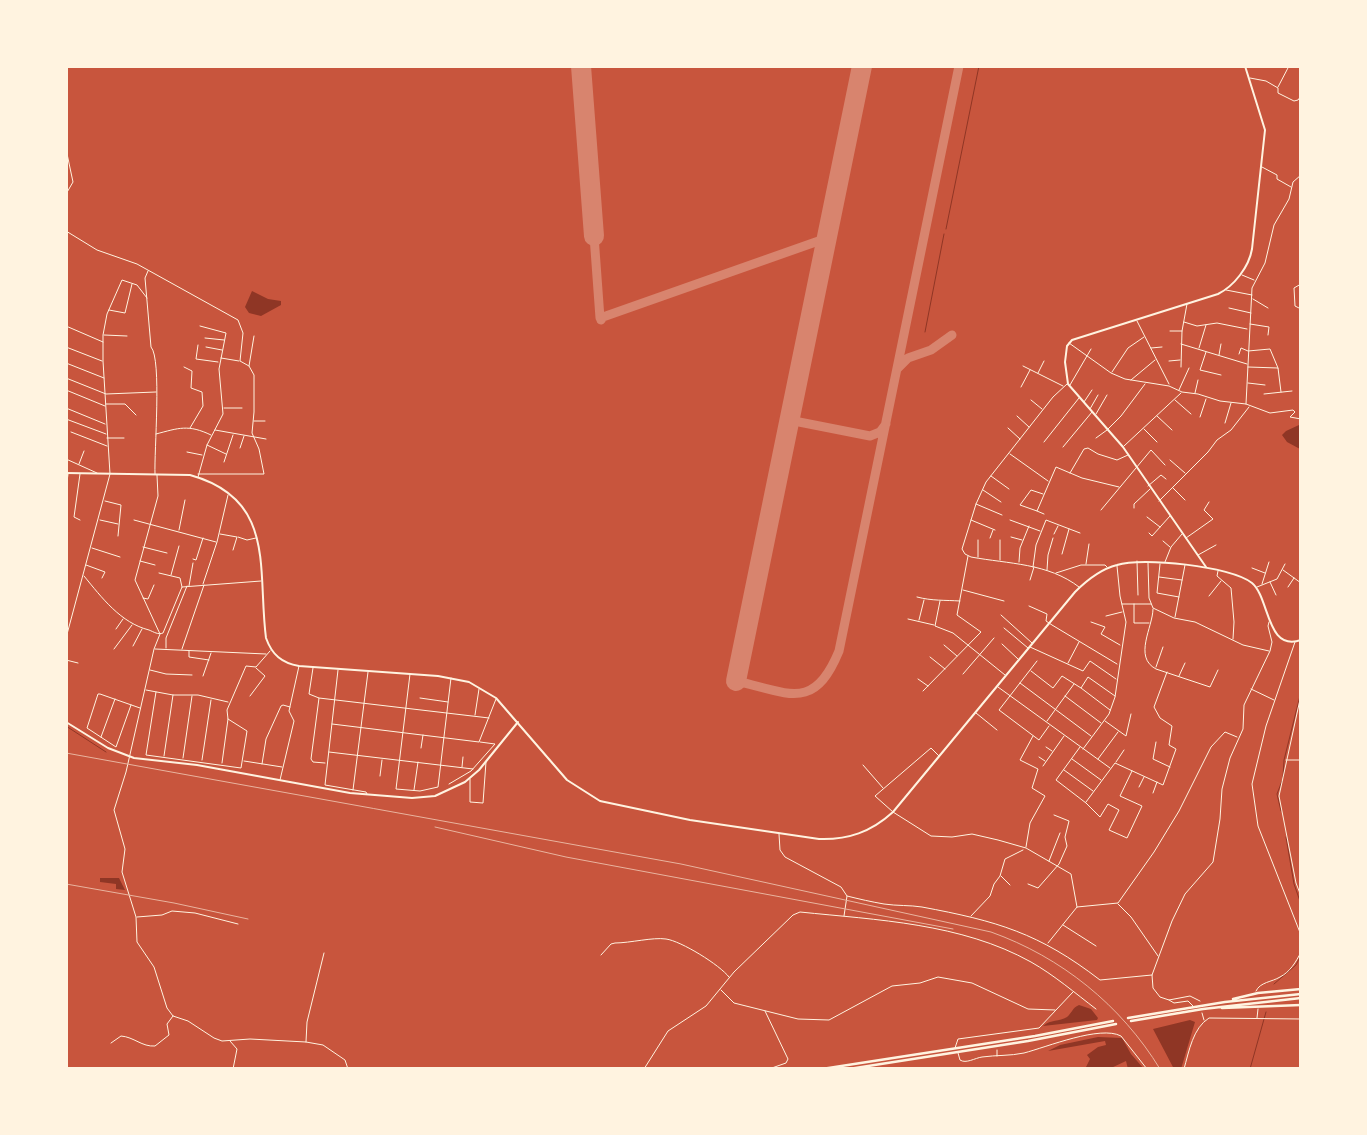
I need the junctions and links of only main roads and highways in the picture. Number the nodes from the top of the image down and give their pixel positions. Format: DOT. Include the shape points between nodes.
graph roads {
  1 [pos="1245,66"];
  2 [pos="67,473"];
  3 [pos="1206,568"];
  4 [pos="1301,640"];
  5 [pos="66,722"];
  6 [pos="518,722"];
  7 [pos="1301,988"];
  8 [pos="1301,994"];
  9 [pos="1301,998"];
  10 [pos="1225,1002"];
  11 [pos="1301,1005"];
  12 [pos="1203,1009"];
  13 [pos="1128,1018"];
  14 [pos="1113,1021"];
  15 [pos="1131,1021"];
  16 [pos="1116,1024"];
  17 [pos="822,1069"];
  18 [pos="849,1069"];
  1 -- 3 [label="main road" via="1265,130 1252,254 1226,289 1211,297 1069,343 1064,370 1069,385 1123,447"];
  2 -- 6 [label="main road" via="197,478 228,495 246,514 258,538 262,555 265,630 271,650 285,662 299,666 451,678 479,687 496,698"];
  3 -- 4 [label="main road" via="1244,578 1257,588 1278,636 1283,640"];
  3 -- 6 [label="main road" via="1137,561 1108,568 1080,587 893,812 866,831 844,838 819,839 780,834 600,801 567,780"];
  5 -- 6 [label="main road" via="129,757 367,795 423,798 446,792 470,778"];
  7 -- 10 [label="highway" via="1258,993"];
  8 -- 10 [label="highway"];
  9 -- 12 [label="highway"];
  10 -- 13 [label="highway"];
  11 -- 12 [label="highway"];
  12 -- 15 [label="highway"];
  14 -- 17 [label="highway"];
  16 -- 18 [label="highway"];
}
